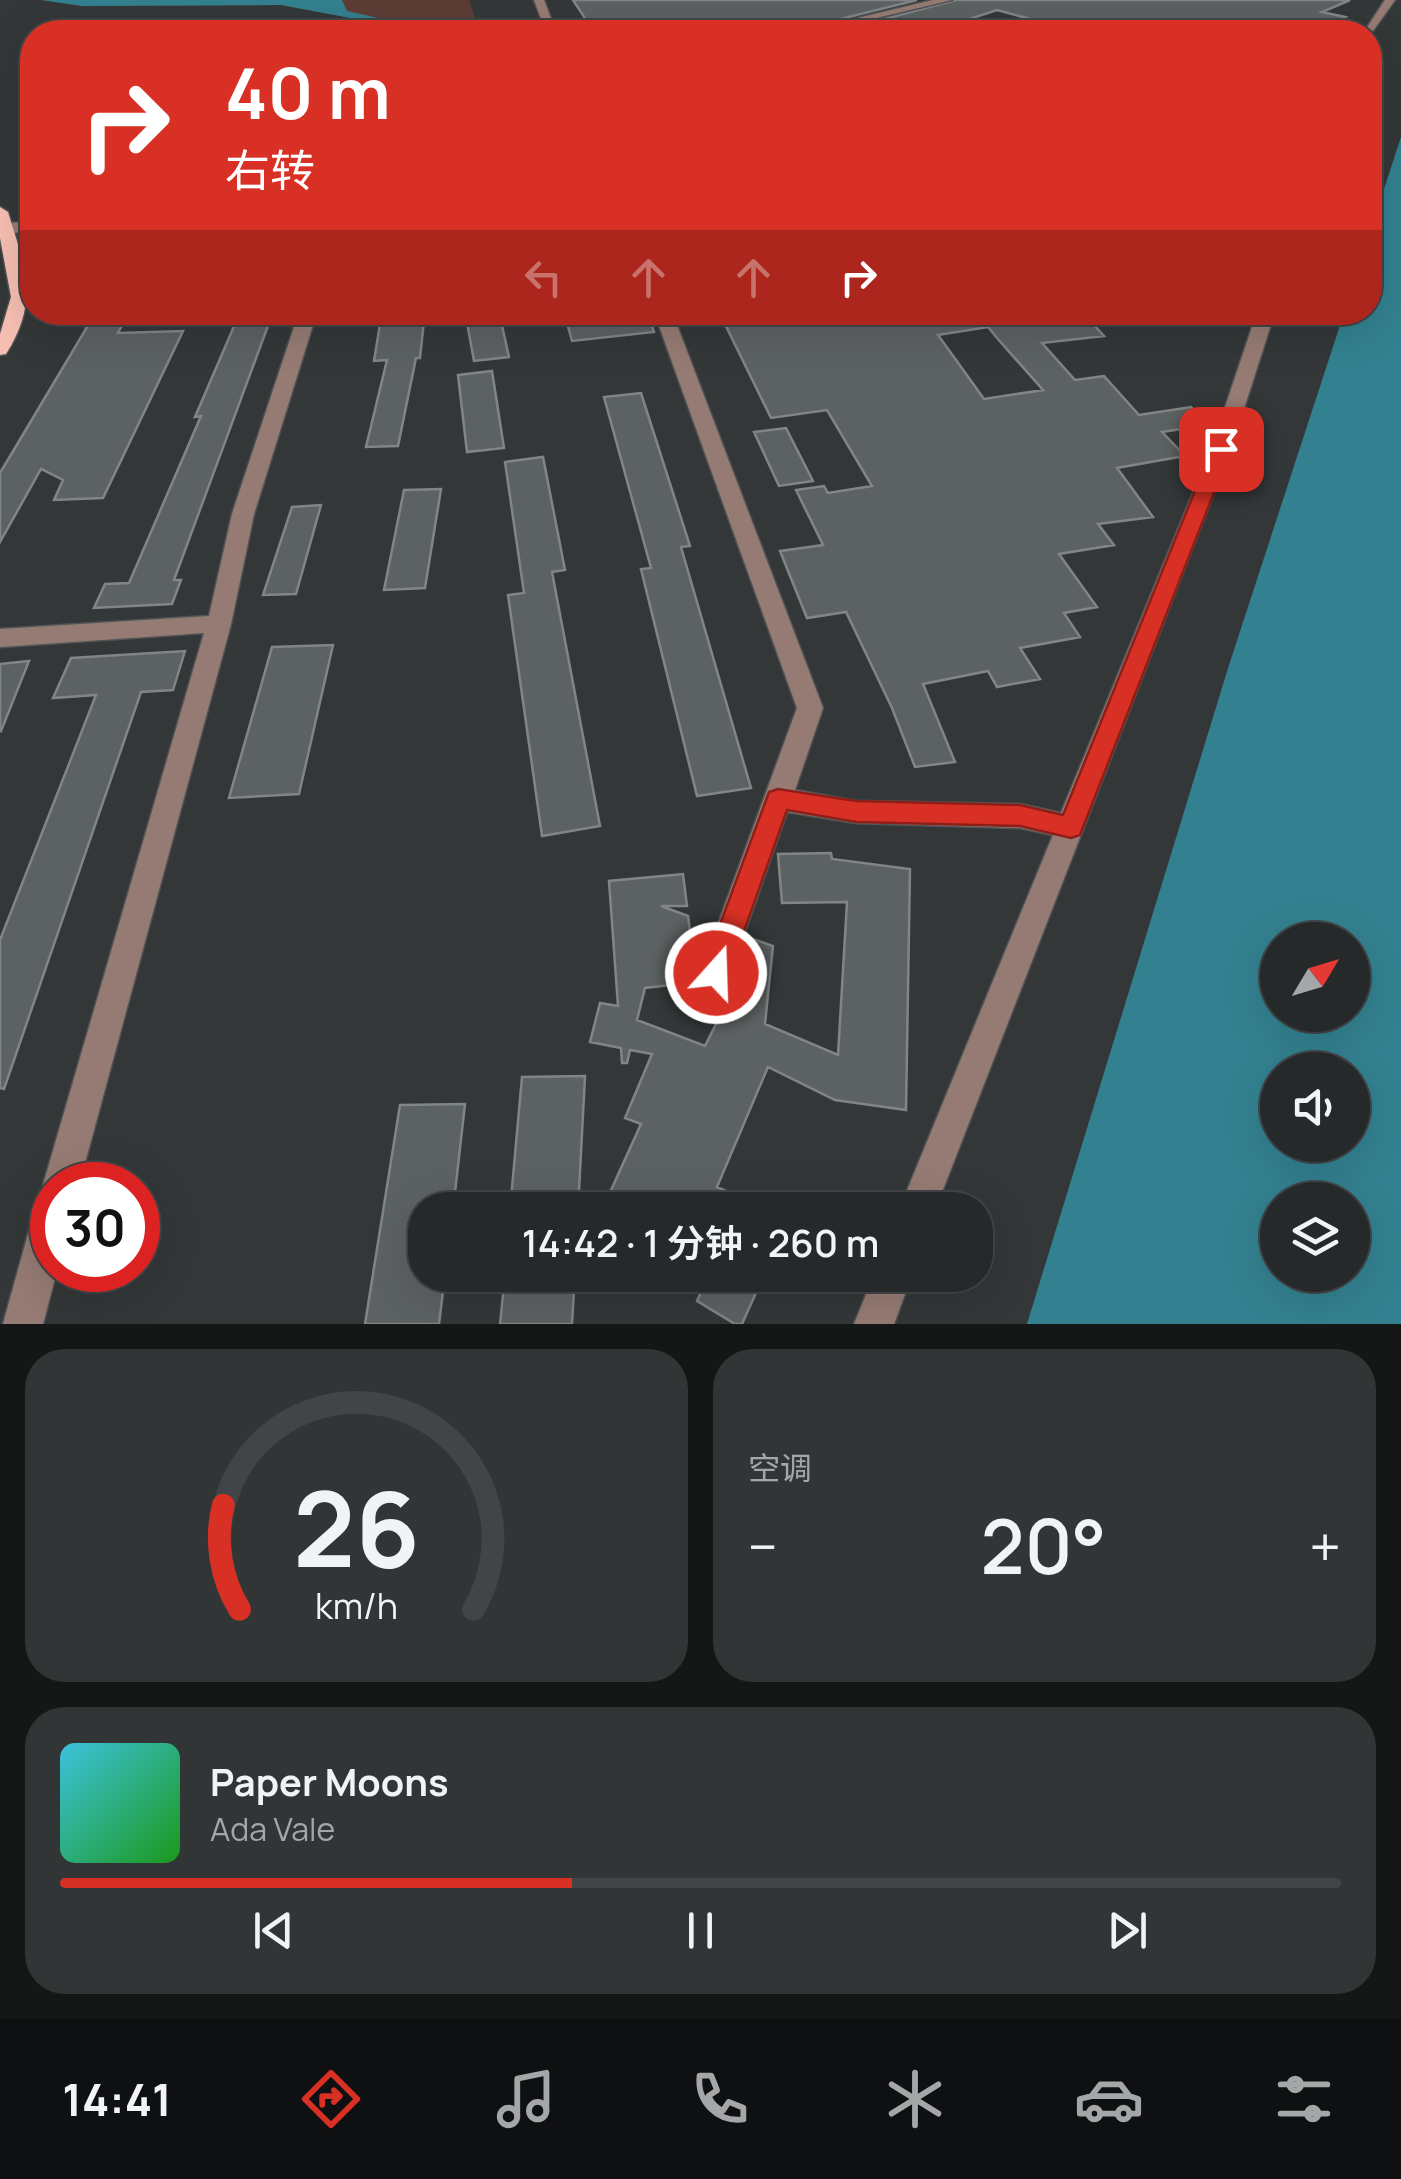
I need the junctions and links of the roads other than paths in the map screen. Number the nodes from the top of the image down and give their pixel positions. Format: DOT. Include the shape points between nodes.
graph roads {
  1 [pos="948,0"];
  2 [pos="859,20"];
  3 [pos="2,223"];
  4 [pos="20,287"];
  5 [pos="20,314"];
  6 [pos="304,325"];
  7 [pos="668,325"];
  8 [pos="1262,325"];
  9 [pos="0,350"];
  10 [pos="219,624"];
  11 [pos="0,638"];
  12 [pos="778,799"];
  13 [pos="1071,827"];
  14 [pos="716,973"];
  15 [pos="67,1162"];
  16 [pos="925,1192"];
  17 [pos="31,1292"];
  18 [pos="886,1292"];
  19 [pos="22,1324"];
  20 [pos="874,1324"];
  1 -- 2 [label="street"];
  3 -- 4 [label="main road"];
  5 -- 9 [label="main road"];
  6 -- 10 [label="street" via="243,514"];
  7 -- 12 [label="street" via="810,708"];
  8 -- 13 [label="street" via="1221,449"];
  10 -- 11 [label="street"];
  10 -- 15 [label="street"];
  12 -- 13 [label="street" via="856,812 1020,816"];
  12 -- 14 [label="street"];
  13 -- 16 [label="street"];
  17 -- 19 [label="street"];
  18 -- 20 [label="street"];
}
